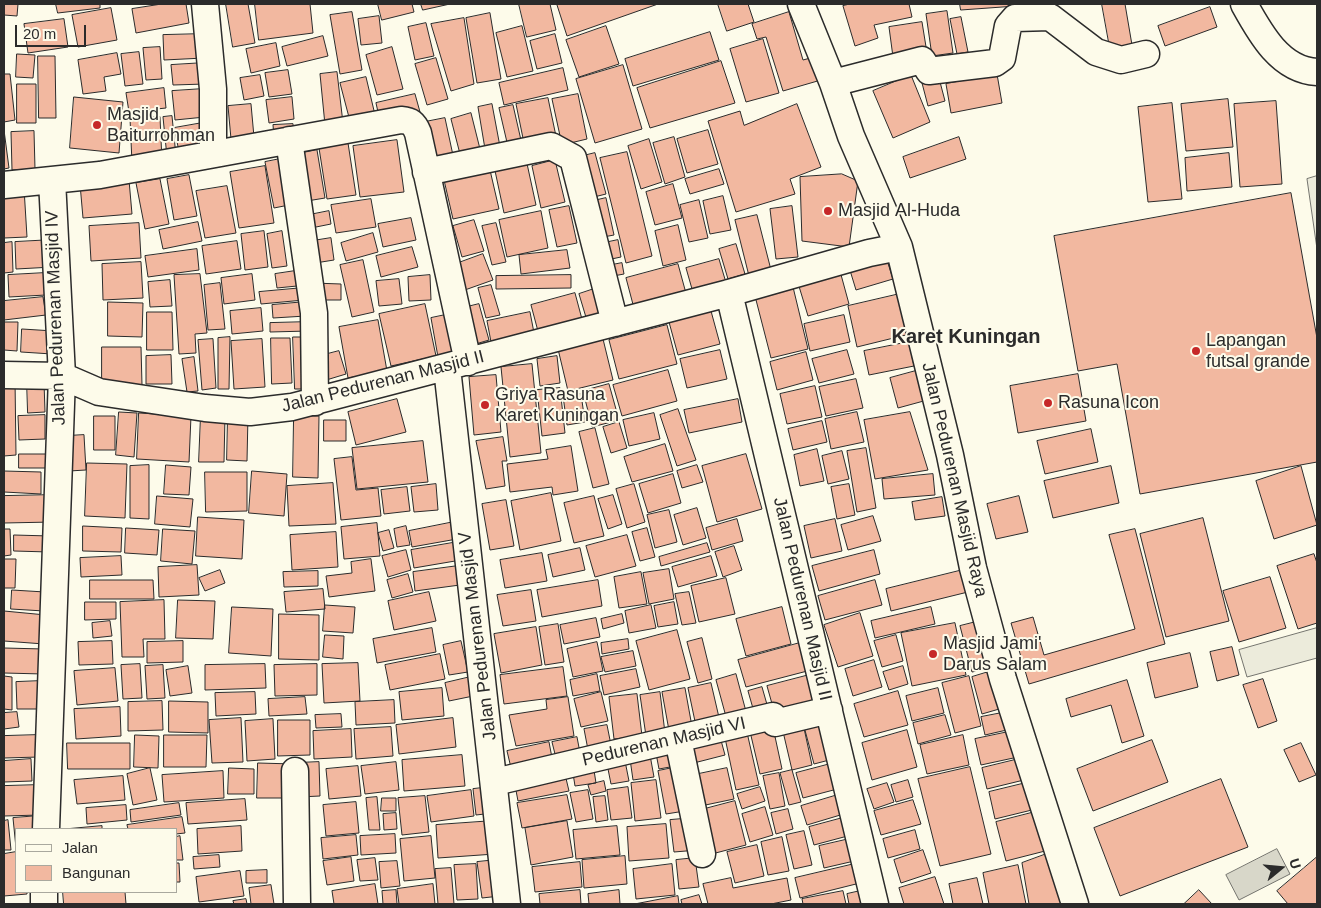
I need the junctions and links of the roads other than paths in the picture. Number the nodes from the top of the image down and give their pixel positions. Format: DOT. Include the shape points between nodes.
graph roads {
  1 [pos="205,4"];
  2 [pos="801,4"];
  3 [pos="1244,4"];
  4 [pos="1146,54"];
  5 [pos="1317,72"];
  6 [pos="833,83"];
  7 [pos="288,140"];
  8 [pos="213,153"];
  9 [pos="426,172"];
  10 [pos="52,180"];
  11 [pos="4,185"];
  12 [pos="899,247"];
  13 [pos="729,293"];
  14 [pos="615,324"];
  15 [pos="458,365"];
  16 [pos="4,375"];
  17 [pos="62,376"];
  18 [pos="315,402"];
  19 [pos="829,710"];
  20 [pos="678,739"];
  21 [pos="295,771"];
  22 [pos="495,782"];
  23 [pos="46,828"];
  24 [pos="702,854"];
  25 [pos="297,904"];
  26 [pos="507,904"];
  27 [pos="875,904"];
  28 [pos="1075,904"];
  1 -- 8 [label="street" via="213,89"];
  2 -- 6 [label="street, Jalan Pedurenan Masjid Raya"];
  3 -- 5 [label="street" via="1259,31 1285,61"];
  4 -- 6 [label="street" via="1121,60 1096,52 1050,17 1016,18 1008,26 1002,58 995,63 931,71 922,60"];
  6 -- 12 [label="street, Jalan Pedurenan Masjid Raya" via="851,136"];
  7 -- 8 [label="street"];
  7 -- 9 [label="street, Jalan Pedurenan Masjid V" via="410,120 418,133"];
  7 -- 18 [label="street" via="314,313"];
  8 -- 10 [label="street" via="100,175"];
  9 -- 14 [label="street" via="551,146 573,158"];
  9 -- 15 [label="street, Jalan Pedurenan Masjid V"];
  10 -- 11 [label="street"];
  10 -- 17 [label="street, Jalan Pedurenan Masjid IV"];
  12 -- 13 [label="street, Jalan Pedurenan Masjid II"];
  12 -- 28 [label="street, Jalan Pedurenan Masjid Raya" via="950,455 972,568 1003,679"];
  13 -- 14 [label="street, Jalan Pedurenan Masjid II"];
  13 -- 19 [label="street, Jalan Pedurenan Masjid II"];
  14 -- 15 [label="street, Jalan Pedurenan Masjid II"];
  15 -- 18 [label="street, Jalan Pedurenan Masjid II"];
  15 -- 22 [label="street, Jalan Pedurenan Masjid V"];
  16 -- 17 [label="street, Jalan Pedurenan Masjid II"];
  17 -- 18 [label="street, Jalan Pedurenan Masjid II" via="98,392 205,408 250,412"];
  17 -- 23 [label="street, Jalan Pedurenan Masjid IV"];
  19 -- 20 [label="street, Pedurenan Masjid VI" via="775,723 773,716"];
  19 -- 27 [label="street, Jalan Pedurenan Masjid II"];
  20 -- 22 [label="street, Pedurenan Masjid VI"];
  20 -- 24 [label="street"];
  21 -- 25 [label="street"];
  22 -- 26 [label="street, Jalan Pedurenan Masjid V"];
}
